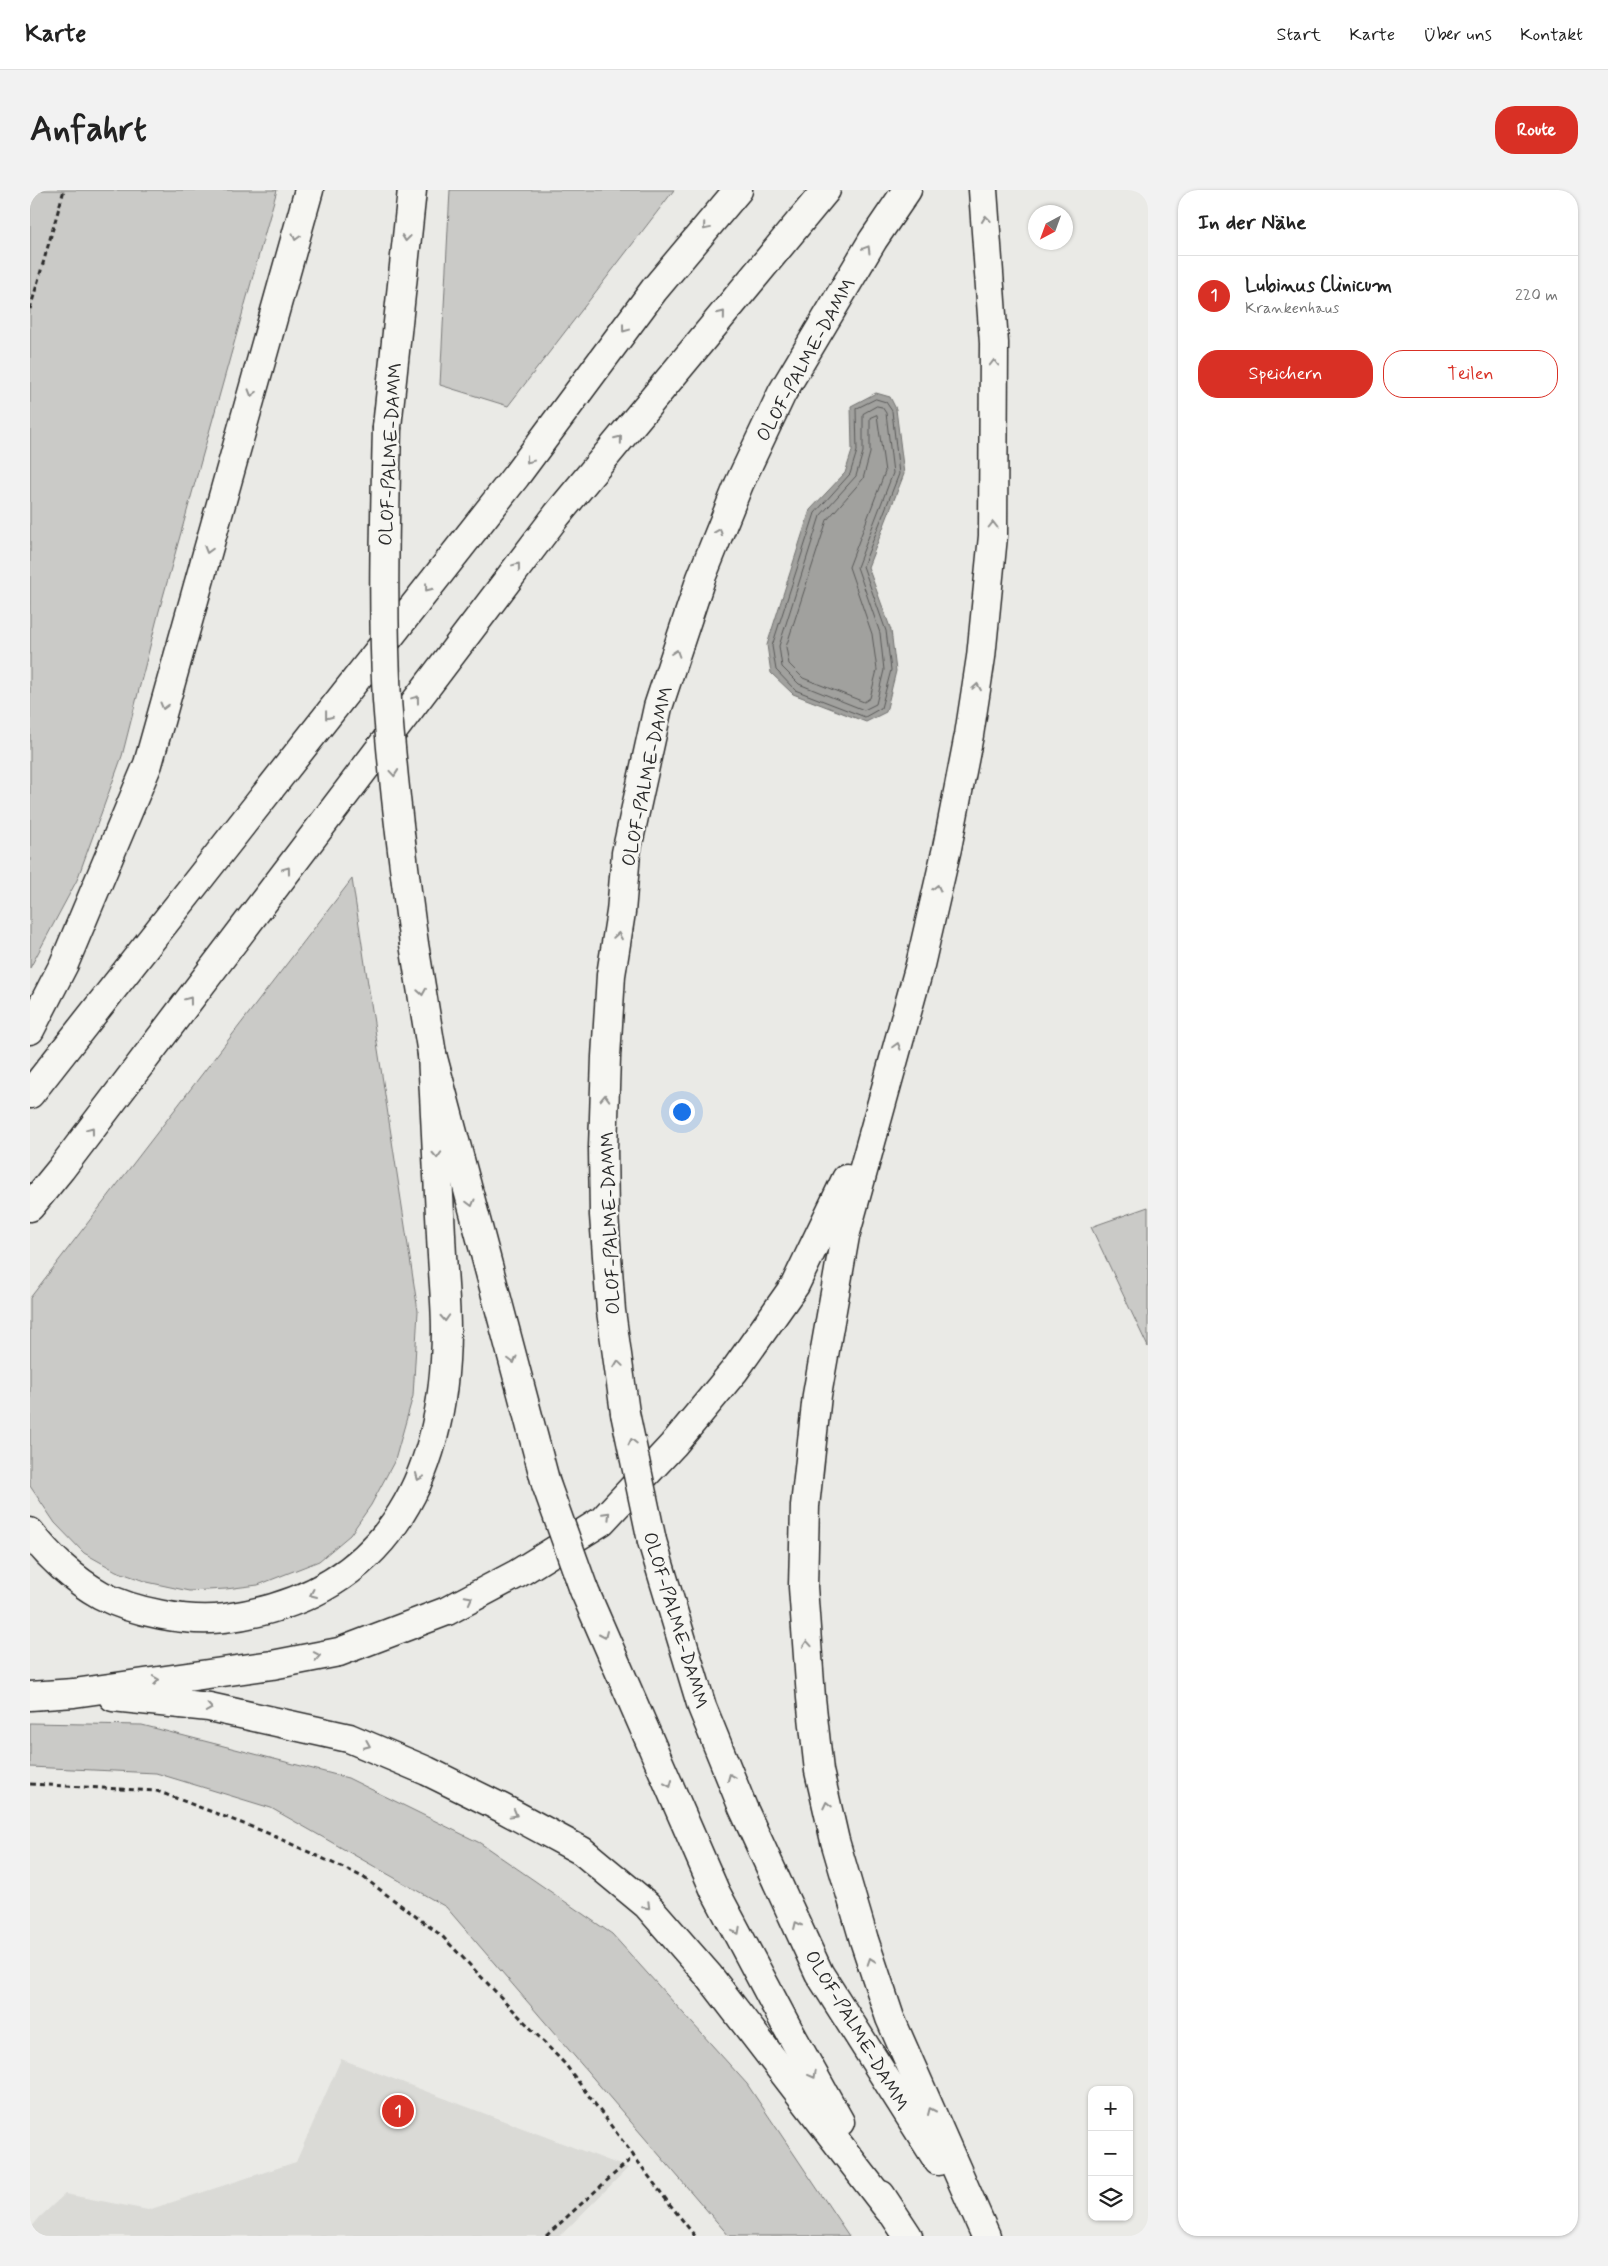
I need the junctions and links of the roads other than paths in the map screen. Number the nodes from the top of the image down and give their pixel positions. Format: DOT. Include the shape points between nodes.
graph roads {
  1 [pos="309,190"];
  2 [pos="412,190"];
  3 [pos="738,190"];
  4 [pos="826,190"];
  5 [pos="907,190"];
  6 [pos="983,190"];
  7 [pos="30,1030"];
  8 [pos="432,1054"];
  9 [pos="884,1093"];
  10 [pos="30,1094"];
  11 [pos="62,1168"];
  12 [pos="30,1207"];
  13 [pos="30,1229"];
  14 [pos="30,1532"];
  15 [pos="74,1693"];
  16 [pos="30,1696"];
  17 [pos="889,2210"];
  18 [pos="908,2236"];
  19 [pos="986,2236"];
  1 -- 7 [label="highway, one-way" via="148,764 64,964"];
  2 -- 8 [label="highway, OLOF-PALME-DAMM, one-way, bridge" via="387,427 384,575 387,699 398,818"];
  3 -- 10 [label="highway, one-way" via="654,290 516,476"];
  11 -- 4 [label="highway, one-way" via="556,515"];
  19 -- 5 [label="highway, OLOF-PALME-DAMM, one-way, bridge" via="819,1972 743,1808 702,1707 652,1541 625,1413 611,1311 604,1215 606,1058 611,975 626,853 658,707 701,578 739,484 782,393 868,248"];
  9 -- 6 [label="highway, one-way" via="920,965 945,857 981,657 993,536 994,343"];
  8 -- 14 [label="highway, one-way" via="446,1331 441,1397 430,1453 411,1497 386,1536 360,1562 318,1592 252,1615 215,1619 172,1618 102,1595 42,1548"];
  8 -- 17 [label="highway, OLOF-PALME-DAMM, one-way, bridge" via="546,1484 584,1590 715,1891"];
  15 -- 9 [label="highway, one-way" via="272,1665 339,1652 447,1610 517,1574 602,1521 710,1402 795,1286"];
  19 -- 9 [label="highway, one-way" via="890,2018 864,1940 821,1780 811,1698 803,1587 805,1506 818,1395 845,1236"];
  11 -- 12 [label="highway"];
  11 -- 13 [label="highway"];
  15 -- 16 [label="highway"];
  15 -- 17 [label="highway, one-way" via="209,1707 349,1738 427,1771 582,1851 647,1905 710,1976"];
  17 -- 18 [label="highway, OLOF-PALME-DAMM"];
}
